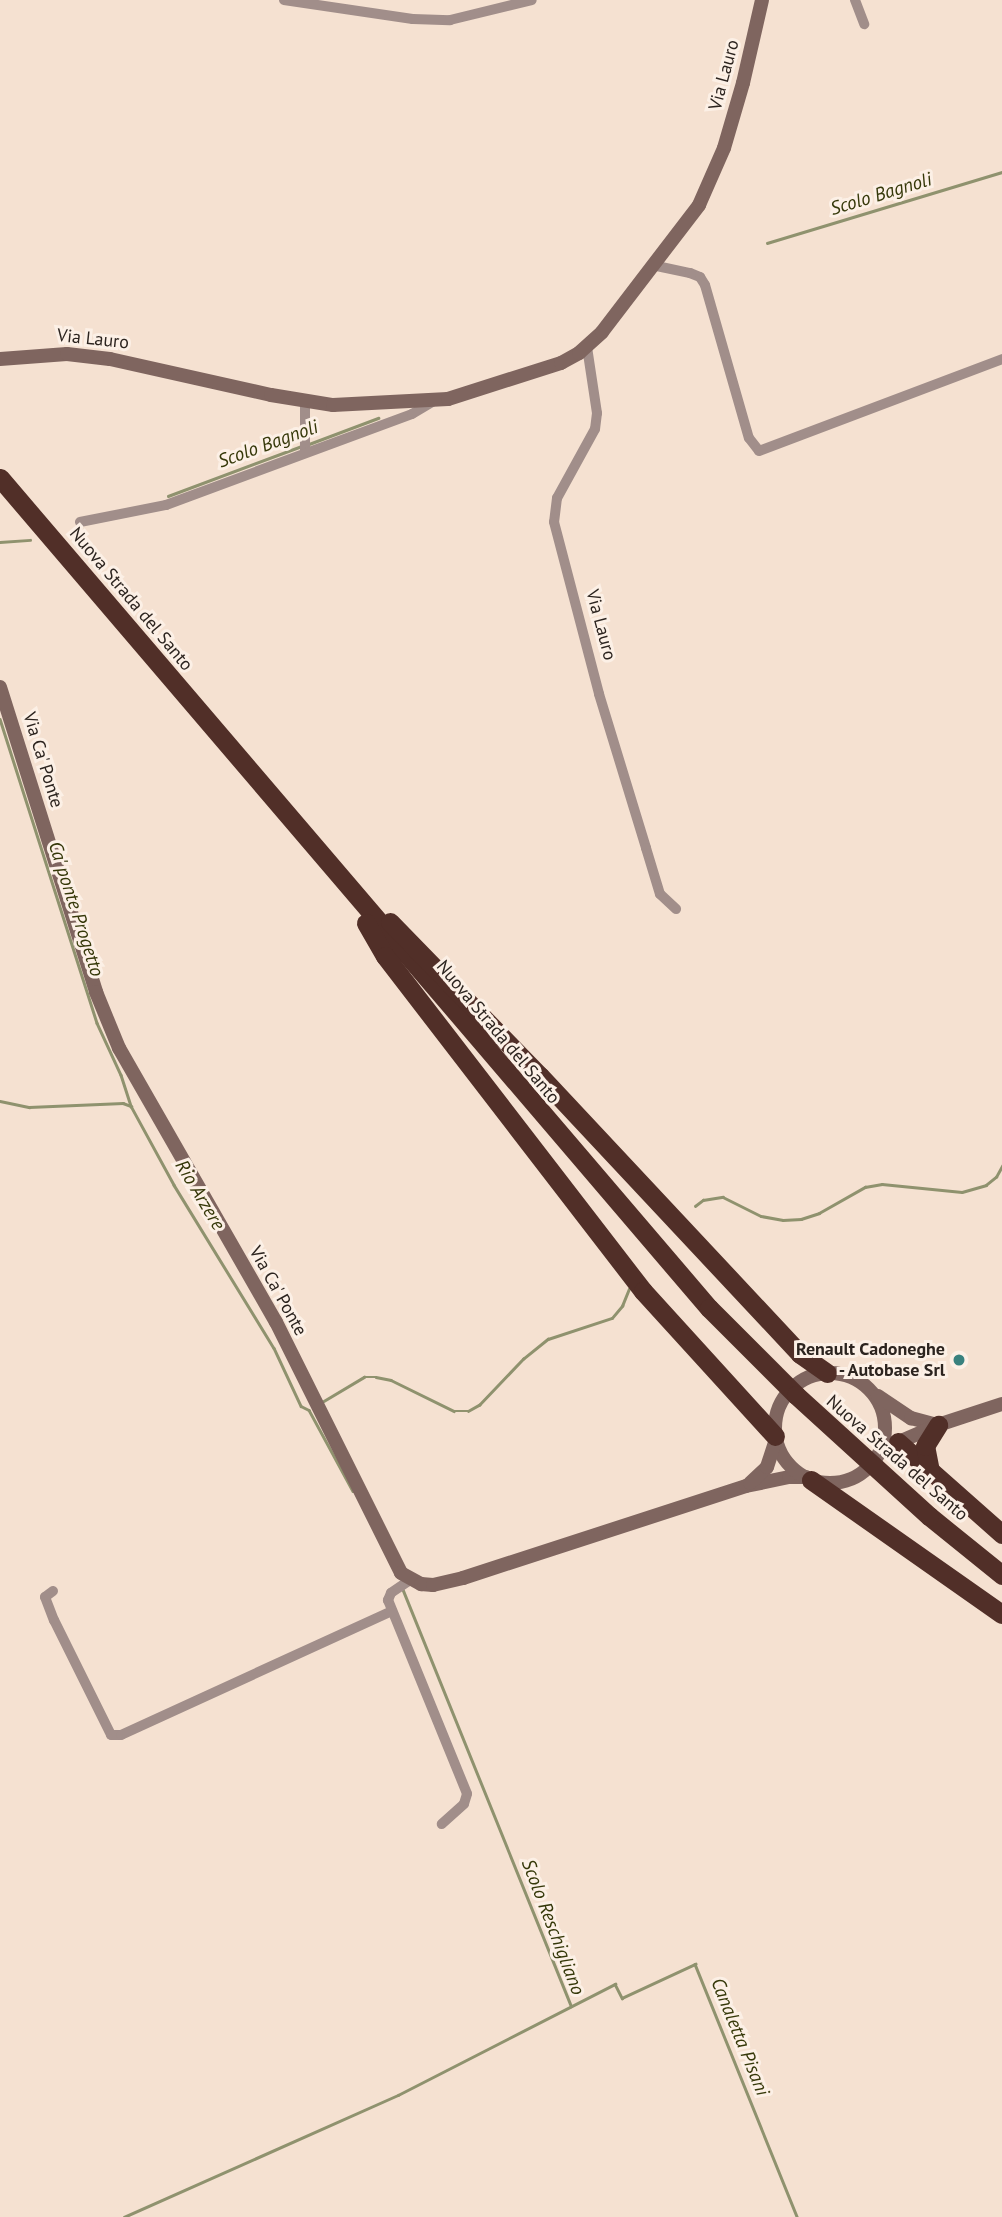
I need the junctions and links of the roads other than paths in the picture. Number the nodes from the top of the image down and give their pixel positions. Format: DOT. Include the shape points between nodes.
graph roads {
  1 [pos="284,0"];
  2 [pos="532,0"];
  3 [pos="762,0"];
  4 [pos="855,0"];
  5 [pos="864,24"];
  6 [pos="652,265"];
  7 [pos="587,347"];
  8 [pos="0,359"];
  9 [pos="1002,359"];
  10 [pos="434,401"];
  11 [pos="304,402"];
  12 [pos="305,452"];
  13 [pos="0,478"];
  14 [pos="80,522"];
  15 [pos="0,687"];
  16 [pos="343,882"];
  17 [pos="676,909"];
  18 [pos="827,1373"];
  19 [pos="872,1392"];
  20 [pos="1002,1404"];
  21 [pos="885,1424"];
  22 [pos="939,1425"];
  23 [pos="776,1438"];
  24 [pos="898,1442"];
  25 [pos="879,1452"];
  26 [pos="930,1471"];
  27 [pos="808,1478"];
  28 [pos="746,1486"];
  29 [pos="1002,1534"];
  30 [pos="1002,1574"];
  31 [pos="410,1580"];
  32 [pos="52,1591"];
  33 [pos="392,1611"];
  34 [pos="1002,1614"];
  35 [pos="442,1824"];
  1 -- 2 [label="street" via="412,19 450,20"];
  3 -- 6 [label="street, Via Lauro" via="743,83 712,180 699,205"];
  4 -- 5 [label="street"];
  6 -- 7 [label="street, Via Lauro"];
  6 -- 9 [label="street" via="690,273 705,285 749,438 759,451"];
  7 -- 10 [label="street, Via Lauro" via="547,369"];
  7 -- 17 [label="street, Via Lauro" via="595,429 557,498 554,522 599,694 660,894"];
  8 -- 11 [label="street, Via Lauro" via="68,354 110,359"];
  10 -- 11 [label="street, Via Lauro"];
  10 -- 12 [label="street, Via Lauro" via="412,414"];
  11 -- 12 [label="street"];
  12 -- 14 [label="street, Via Lauro" via="166,505"];
  13 -- 16 [label="highway, Nuova Strada del Santo"];
  15 -- 31 [label="street, Via Ca' Ponte" via="96,992 119,1048 276,1322 393,1561"];
  16 -- 18 [label="highway" via="408,938 782,1336"];
  16 -- 23 [label="highway" via="385,956 512,1123 643,1290"];
  16 -- 30 [label="highway, Nuova Strada del Santo, bridge" via="709,1308 929,1516"];
  18 -- 19 [label="street" via="847,1375"];
  18 -- 23 [label="street" via="802,1380 783,1398 775,1422"];
  19 -- 21 [label="street"];
  19 -- 22 [label="street" via="911,1418"];
  20 -- 22 [label="street"];
  21 -- 24 [label="street"];
  21 -- 25 [label="street"];
  22 -- 24 [label="street"];
  22 -- 26 [label="highway" via="925,1446"];
  23 -- 27 [label="street" via="786,1462"];
  23 -- 28 [label="street" via="767,1467"];
  24 -- 25 [label="street"];
  24 -- 26 [label="highway"];
  25 -- 27 [label="street" via="850,1479"];
  26 -- 29 [label="highway"];
  27 -- 28 [label="street"];
  27 -- 34 [label="highway"];
  28 -- 31 [label="street" via="463,1578 433,1585"];
  31 -- 33 [label="street" via="391,1593"];
  32 -- 33 [label="street" via="45,1597 49,1608 111,1735 121,1735"];
  33 -- 35 [label="street" via="467,1794 464,1804"];
}
